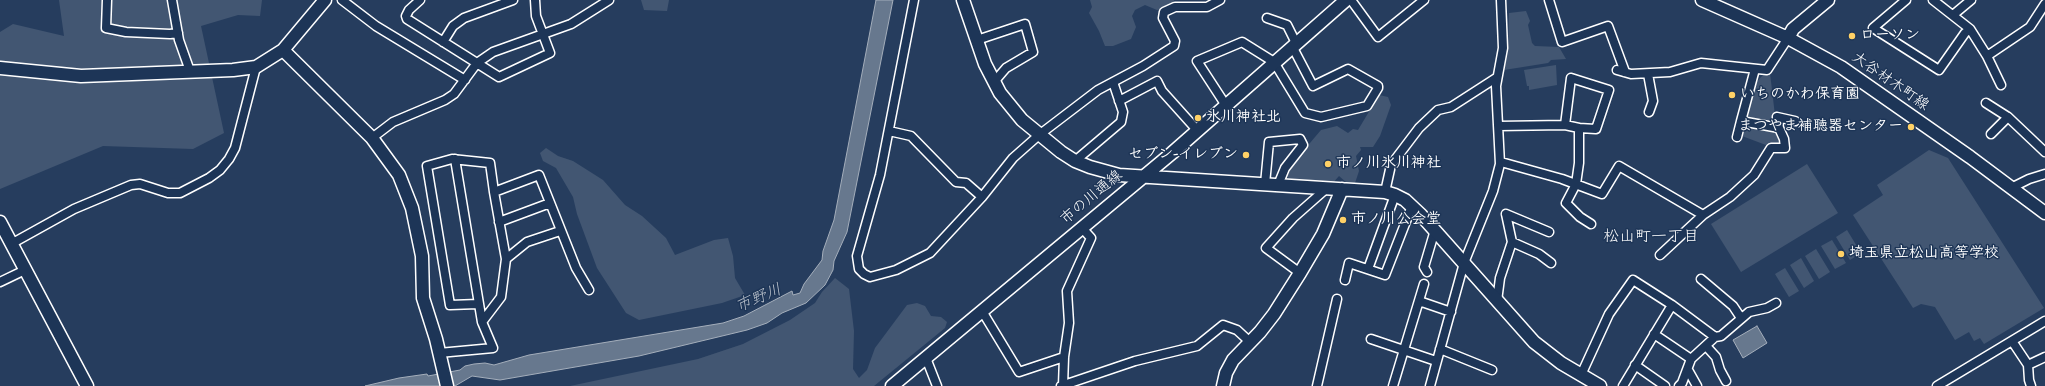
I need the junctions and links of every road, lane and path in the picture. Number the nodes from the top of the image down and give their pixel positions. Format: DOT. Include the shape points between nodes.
graph roads {
  1 [pos="106,0"];
  2 [pos="172,0"];
  3 [pos="325,0"];
  4 [pos="342,0"];
  5 [pos="420,0"];
  6 [pos="513,0"];
  7 [pos="536,0"];
  8 [pos="609,0"];
  9 [pos="914,0"];
  10 [pos="963,0"];
  11 [pos="1220,0"];
  12 [pos="1346,0"];
  13 [pos="1351,0"];
  14 [pos="1424,0"];
  15 [pos="1501,0"];
  16 [pos="1549,0"];
  17 [pos="1702,0"];
  18 [pos="1828,0"];
  19 [pos="1906,0"];
  20 [pos="1933,0"];
  21 [pos="1971,0"];
  22 [pos="2045,4"];
  23 [pos="1953,15"];
  24 [pos="1267,18"];
  25 [pos="1970,29"];
  26 [pos="178,33"];
  27 [pos="543,34"];
  28 [pos="1788,38"];
  29 [pos="977,40"];
  30 [pos="443,42"];
  31 [pos="1294,44"];
  32 [pos="283,50"];
  33 [pos="1988,56"];
  34 [pos="1274,62"];
  35 [pos="477,63"];
  36 [pos="256,67"];
  37 [pos="0,68"];
  38 [pos="1617,70"];
  39 [pos="1755,70"];
  40 [pos="190,71"];
  41 [pos="1625,72"];
  42 [pos="1648,74"];
  43 [pos="1496,78"];
  44 [pos="465,80"];
  45 [pos="994,82"];
  46 [pos="1113,82"];
  47 [pos="2001,85"];
  48 [pos="1119,100"];
  49 [pos="1986,103"];
  50 [pos="1225,104"];
  51 [pos="1649,112"];
  52 [pos="2008,117"];
  53 [pos="1795,120"];
  54 [pos="1741,121"];
  55 [pos="1498,126"];
  56 [pos="1565,126"];
  57 [pos="1579,128"];
  58 [pos="1779,128"];
  59 [pos="1197,130"];
  60 [pos="889,131"];
  61 [pos="1990,134"];
  62 [pos="1039,135"];
  63 [pos="1737,136"];
  64 [pos="372,138"];
  65 [pos="2045,152"];
  66 [pos="455,159"];
  67 [pos="1075,161"];
  68 [pos="1501,162"];
  69 [pos="2045,174"];
  70 [pos="1145,175"];
  71 [pos="1265,184"];
  72 [pos="1576,184"];
  73 [pos="1278,185"];
  74 [pos="1326,188"];
  75 [pos="2011,188"];
  76 [pos="1342,189"];
  77 [pos="494,192"];
  78 [pos="1390,193"];
  79 [pos="982,197"];
  80 [pos="550,203"];
  81 [pos="1412,206"];
  82 [pos="2045,213"];
  83 [pos="1703,215"];
  84 [pos="0,222"];
  85 [pos="499,222"];
  86 [pos="1591,224"];
  87 [pos="1082,228"];
  88 [pos="1435,230"];
  89 [pos="560,231"];
  90 [pos="1548,232"];
  91 [pos="1512,242"];
  92 [pos="11,244"];
  93 [pos="1660,255"];
  94 [pos="506,259"];
  95 [pos="1464,263"];
  96 [pos="1551,263"];
  97 [pos="1368,269"];
  98 [pos="25,270"];
  99 [pos="1300,272"];
  100 [pos="1427,272"];
  101 [pos="1701,279"];
  102 [pos="1345,280"];
  103 [pos="0,282"];
  104 [pos="1424,284"];
  105 [pos="589,290"];
  106 [pos="1337,299"];
  107 [pos="1419,301"];
  108 [pos="1497,301"];
  109 [pos="1776,303"];
  110 [pos="478,304"];
  111 [pos="1672,305"];
  112 [pos="982,311"];
  113 [pos="1451,312"];
  114 [pos="1741,318"];
  115 [pos="2045,321"];
  116 [pos="482,322"];
  117 [pos="1654,334"];
  118 [pos="1715,337"];
  119 [pos="1371,339"];
  120 [pos="2012,341"];
  121 [pos="1250,342"];
  122 [pos="1706,346"];
  123 [pos="1404,349"];
  124 [pos="1440,349"];
  125 [pos="440,357"];
  126 [pos="1064,357"];
  127 [pos="926,358"];
  128 [pos="2045,358"];
  129 [pos="1691,359"];
  130 [pos="1436,361"];
  131 [pos="1635,365"];
  132 [pos="2028,365"];
  133 [pos="1492,370"];
  134 [pos="1688,370"];
  135 [pos="1581,375"];
  136 [pos="1726,381"];
  137 [pos="87,386"];
  138 [pos="447,386"];
  139 [pos="892,386"];
  140 [pos="937,386"];
  141 [pos="1062,386"];
  142 [pos="1223,386"];
  143 [pos="1317,386"];
  144 [pos="1393,386"];
  145 [pos="1430,386"];
  146 [pos="1600,386"];
  147 [pos="1623,386"];
  148 [pos="1665,386"];
  149 [pos="1679,386"];
  150 [pos="1697,386"];
  151 [pos="1937,386"];
  152 [pos="2031,386"];
  1 -- 26 [label="street" via="106,28 126,32"];
  2 -- 26 [label="street"];
  3 -- 32 [label="street"];
  4 -- 44 [label="street" via="376,26"];
  5 -- 30 [label="street" via="406,16"];
  6 -- 30 [label="street" via="464,18 452,26"];
  7 -- 27 [label="street" via="534,9"];
  8 -- 27 [label="street" via="580,20"];
  9 -- 60 [label="street"];
  10 -- 29 [label="street"];
  11 -- 46 [label="street" via="1207,7 1175,7 1164,12 1163,18 1175,41 1174,46"];
  12 -- 31 [label="street, 市の川通線"];
  13 -- 14 [label="street" via="1378,37"];
  15 -- 43 [label="street" via="1503,48"];
  16 -- 41 [label="street" via="1562,42 1608,26"];
  17 -- 28 [label="street, 大谷材木町線"];
  18 -- 28 [label="street" via="1793,29"];
  19 -- 25 [label="street" via="1873,28 1939,70"];
  20 -- 23 [label="street"];
  21 -- 23 [label="street"];
  22 -- 33 [label="street" via="2030,27"];
  23 -- 25 [label="street"];
  24 -- 31 [label="street" via="1287,25"];
  25 -- 33 [label="street"];
  26 -- 40 [label="street"];
  27 -- 35 [label="street" via="493,52"];
  27 -- 35 [label="street" via="549,55 500,77"];
  28 -- 39 [label="street" via="1767,70"];
  28 -- 75 [label="street, 大谷材木町線" via="1841,67"];
  29 -- 45 [label="street"];
  29 -- 45 [label="street" via="1025,24 1033,52 1006,68"];
  30 -- 35 [label="street"];
  31 -- 34 [label="street, 市の川通線"];
  31 -- 34 [label="street" via="1313,86 1348,69 1378,86 1367,106 1321,117 1305,113"];
  32 -- 36 [label="street"];
  32 -- 64 [label="street"];
  33 -- 47 [label="street"];
  34 -- 50 [label="street, 市の川通線"];
  34 -- 50 [label="street" via="1242,42 1197,61"];
  35 -- 44 [label="street"];
  36 -- 40 [label="street"];
  36 -- 92 [label="street" via="234,148 229,159 209,178 180,193 140,184 131,185 74,209"];
  37 -- 40 [label="street" via="81,76"];
  38 -- 41 [label="street"];
  39 -- 42 [label="street" via="1701,63 1670,72"];
  39 -- 54 [label="street"];
  41 -- 42 [label="street"];
  42 -- 51 [label="street" via="1653,100"];
  43 -- 55 [label="street"];
  43 -- 78 [label="street" via="1451,107 1438,110 1419,128 1391,165"];
  44 -- 64 [label="street" via="454,94 445,100 392,122"];
  45 -- 62 [label="street" via="1011,108"];
  46 -- 48 [label="street"];
  46 -- 62 [label="street" via="1098,90"];
  48 -- 59 [label="street" via="1157,81 1162,91"];
  48 -- 67 [label="street" via="1123,112 1121,122"];
  49 -- 52 [label="street"];
  50 -- 59 [label="street, 市の川通線"];
  52 -- 61 [label="street"];
  52 -- 65 [label="street"];
  53 -- 58 [label="street" via="1777,117"];
  54 -- 58 [label="street"];
  54 -- 63 [label="street"];
  55 -- 56 [label="street"];
  55 -- 68 [label="street"];
  56 -- 57 [label="street"];
  56 -- 57 [label="street" via="1571,78 1609,90 1596,129"];
  57 -- 72 [label="street"];
  58 -- 83 [label="street" via="1784,139 1784,148 1771,148 1754,176 1730,197"];
  59 -- 70 [label="street, 市の川通線"];
  60 -- 79 [label="street" via="911,136 956,182 966,183"];
  60 -- 79 [label="street" via="873,204 858,256 859,269 864,274 870,277 878,276 923,257 937,246"];
  62 -- 67 [label="street"];
  62 -- 79 [label="street" via="1013,158"];
  64 -- 125 [label="street" via="399,175 412,208 422,256 423,298"];
  66 -- 77 [label="street" via="490,163"];
  66 -- 110 [label="street"];
  66 -- 110 [label="street" via="427,166 450,305"];
  67 -- 70 [label="street" via="1119,175"];
  68 -- 72 [label="street"];
  68 -- 95 [label="street" via="1493,191"];
  69 -- 75 [label="street"];
  70 -- 71 [label="street"];
  70 -- 87 [label="street, 市の川通線"];
  71 -- 73 [label="street"];
  71 -- 73 [label="street" via="1268,142 1300,139 1302,145 1285,168"];
  72 -- 83 [label="street" via="1602,194 1619,166"];
  72 -- 86 [label="street" via="1566,203"];
  73 -- 74 [label="street"];
  74 -- 76 [label="street"];
  74 -- 99 [label="street" via="1293,218 1266,248"];
  75 -- 82 [label="street, 大谷材木町線"];
  76 -- 78 [label="street"];
  76 -- 99 [label="street" via="1323,234"];
  77 -- 80 [label="street" via="539,175"];
  77 -- 85 [label="street"];
  78 -- 81 [label="street" via="1406,200"];
  78 -- 97 [label="street"];
  80 -- 85 [label="street"];
  80 -- 89 [label="street"];
  81 -- 88 [label="street"];
  81 -- 97 [label="street" via="1385,275"];
  83 -- 93 [label="street"];
  84 -- 92 [label="street"];
  85 -- 94 [label="street"];
  87 -- 112 [label="street, 市の川通線"];
  87 -- 126 [label="street" via="1091,238 1067,291 1069,323"];
  88 -- 95 [label="street"];
  88 -- 100 [label="street" via="1424,267"];
  89 -- 94 [label="street" via="527,242"];
  89 -- 105 [label="street"];
  90 -- 91 [label="street" via="1506,214"];
  91 -- 96 [label="street" via="1539,254"];
  91 -- 108 [label="street" via="1500,278"];
  92 -- 98 [label="street"];
  94 -- 116 [label="street" via="501,297"];
  95 -- 108 [label="street"];
  95 -- 113 [label="street"];
  97 -- 102 [label="street" via="1349,263"];
  98 -- 103 [label="street"];
  98 -- 137 [label="street"];
  99 -- 121 [label="street" via="1274,314"];
  101 -- 114 [label="street" via="1733,306"];
  104 -- 107 [label="street"];
  106 -- 143 [label="street"];
  107 -- 113 [label="street"];
  107 -- 123 [label="street"];
  108 -- 135 [label="street" via="1534,342"];
  109 -- 114 [label="street" via="1749,312"];
  110 -- 116 [label="street"];
  111 -- 117 [label="street"];
  111 -- 118 [label="street"];
  111 -- 135 [label="street" via="1634,280 1609,314"];
  112 -- 126 [label="street" via="1020,372"];
  112 -- 127 [label="street, 市の川通線"];
  113 -- 124 [label="street"];
  114 -- 118 [label="street" via="1721,336"];
  115 -- 120 [label="street"];
  116 -- 125 [label="street" via="494,348"];
  117 -- 129 [label="street"];
  117 -- 131 [label="street"];
  118 -- 122 [label="street"];
  119 -- 123 [label="street"];
  120 -- 132 [label="street"];
  120 -- 151 [label="street"];
  121 -- 141 [label="street" via="1237,330 1223,325 1197,346 1135,360"];
  121 -- 142 [label="street" via="1233,360"];
  122 -- 129 [label="street"];
  122 -- 136 [label="street" via="1716,358"];
  123 -- 130 [label="street"];
  123 -- 144 [label="street"];
  124 -- 130 [label="street"];
  124 -- 133 [label="street"];
  125 -- 138 [label="street"];
  126 -- 141 [label="street"];
  127 -- 139 [label="street, 市の川通線"];
  127 -- 140 [label="street"];
  128 -- 132 [label="street"];
  129 -- 134 [label="street"];
  130 -- 145 [label="street"];
  131 -- 147 [label="street"];
  131 -- 148 [label="street"];
  132 -- 152 [label="street" via="2028,380"];
  134 -- 149 [label="street"];
  134 -- 150 [label="street"];
  135 -- 146 [label="street"];
}
